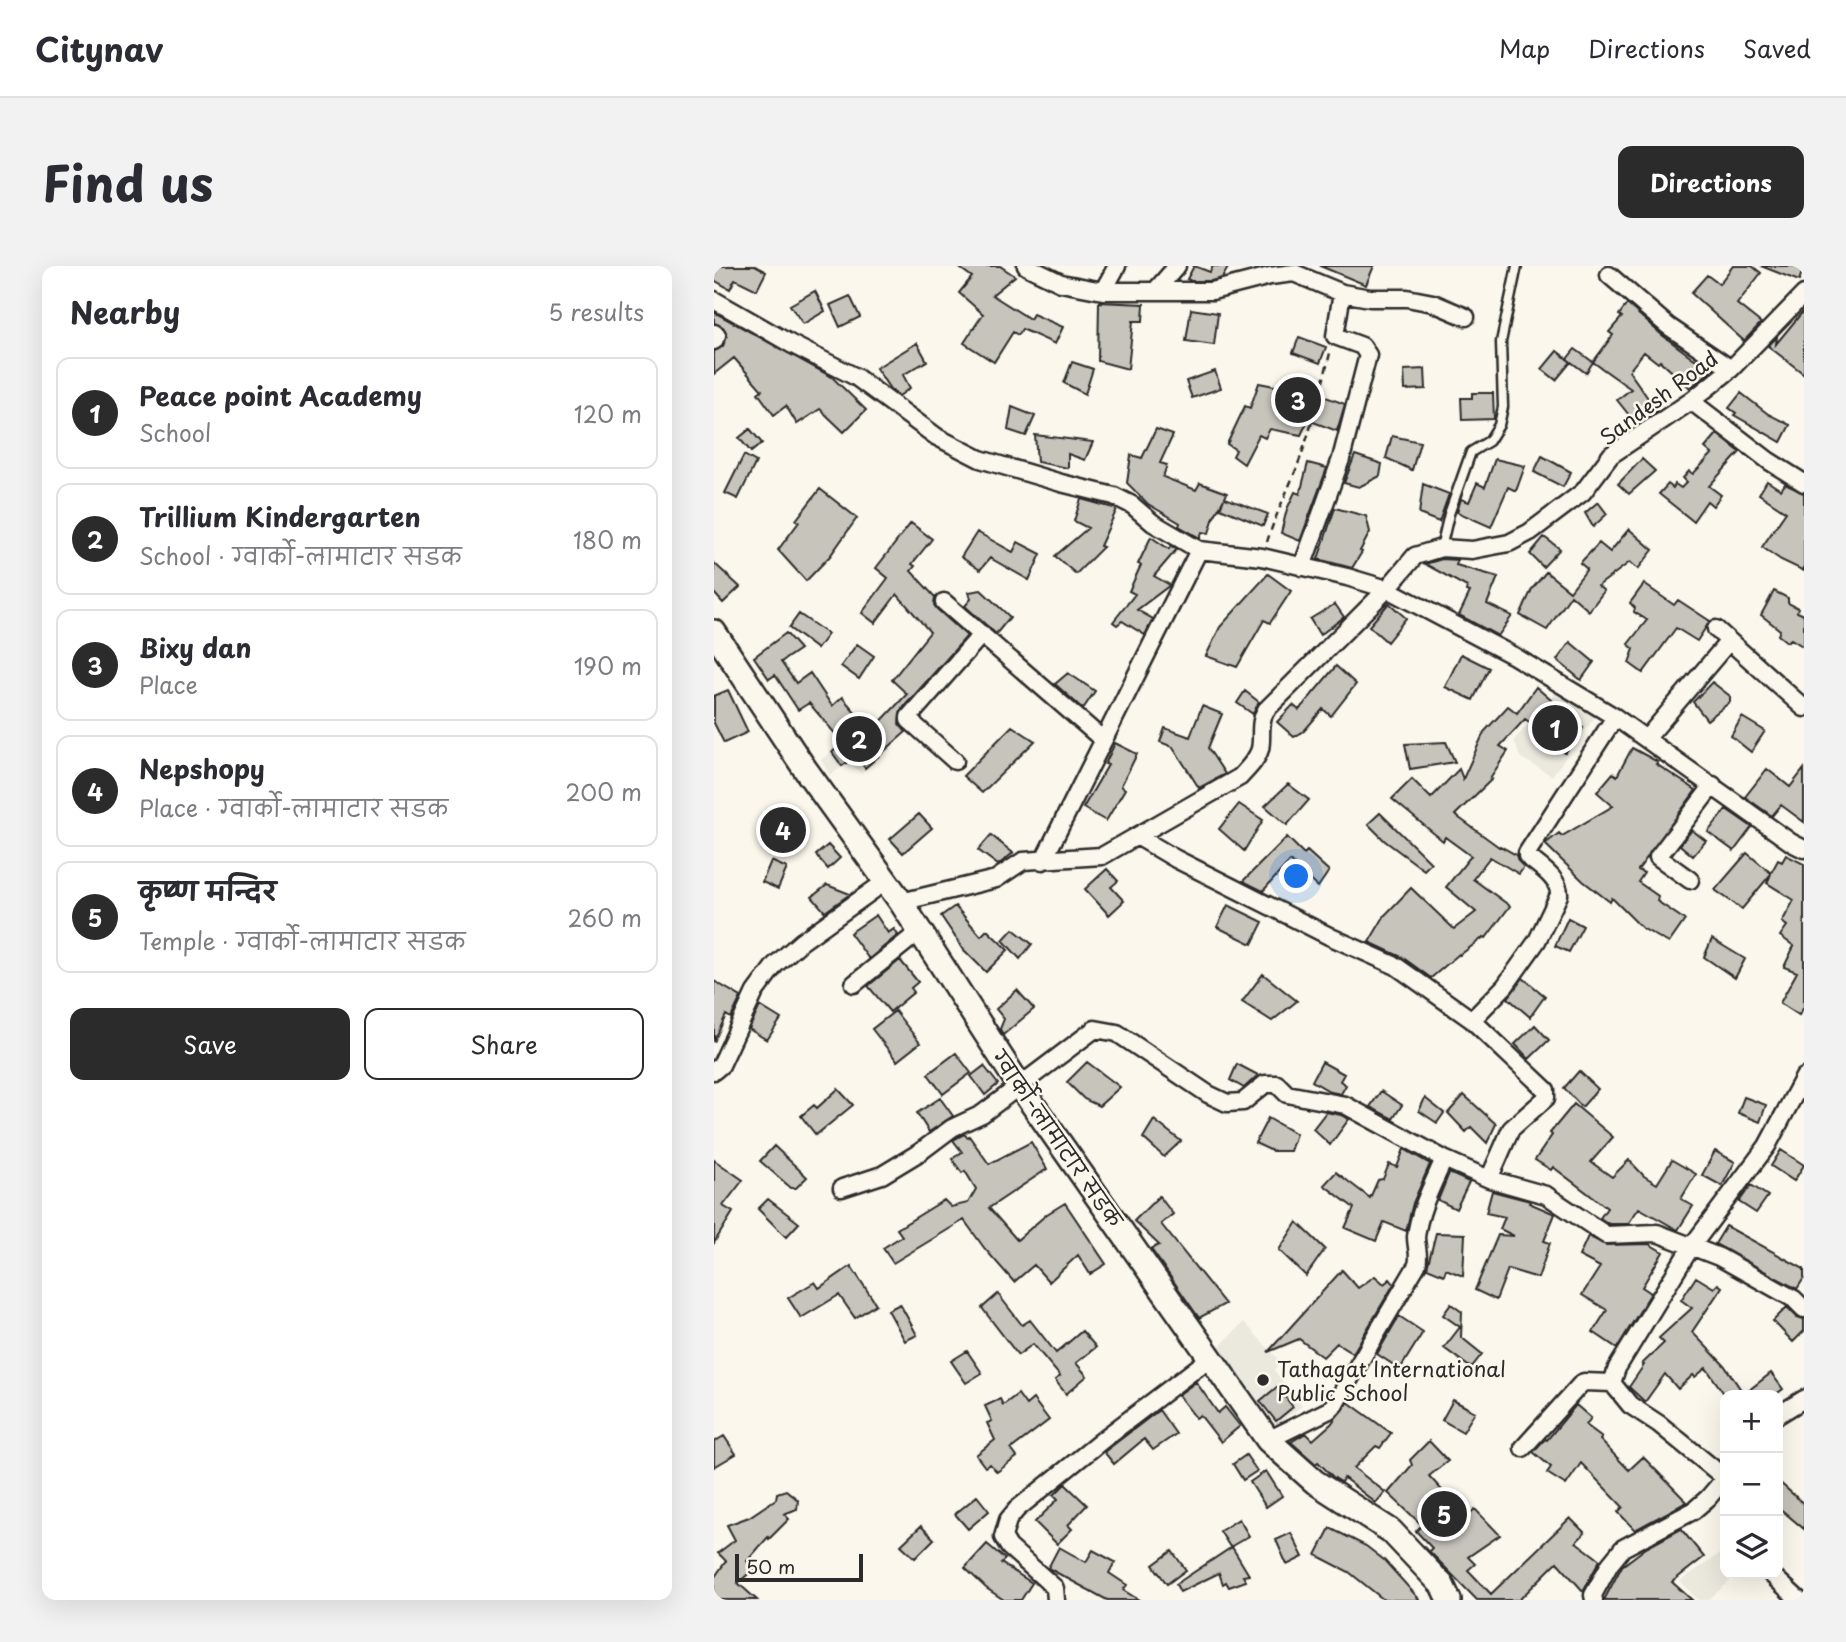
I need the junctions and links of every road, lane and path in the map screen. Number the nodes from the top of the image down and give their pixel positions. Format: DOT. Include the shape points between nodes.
graph roads {
  1 [pos="1026,266"];
  2 [pos="1117,266"];
  3 [pos="1177,266"];
  4 [pos="1517,266"];
  5 [pos="1609,275"];
  6 [pos="1156,290"];
  7 [pos="1104,291"];
  8 [pos="1342,293"];
  9 [pos="1804,294"];
  10 [pos="715,302"];
  11 [pos="1466,317"];
  12 [pos="714,333"];
  13 [pos="1335,336"];
  14 [pos="714,341"];
  15 [pos="1731,369"];
  16 [pos="1691,401"];
  17 [pos="1804,483"];
  18 [pos="1441,548"];
  19 [pos="1199,550"];
  20 [pos="1262,557"];
  21 [pos="1302,567"];
  22 [pos="1387,589"];
  23 [pos="944,602"];
  24 [pos="1716,629"];
  25 [pos="714,632"];
  26 [pos="982,634"];
  27 [pos="1728,641"];
  28 [pos="1804,708"];
  29 [pos="1615,717"];
  30 [pos="1102,739"];
  31 [pos="1646,739"];
  32 [pos="955,761"];
  33 [pos="1713,785"];
  34 [pos="1137,836"];
  35 [pos="1804,849"];
  36 [pos="1043,861"];
  37 [pos="1690,880"];
  38 [pos="886,881"];
  39 [pos="901,901"];
  40 [pos="920,931"];
  41 [pos="854,984"];
  42 [pos="1472,1020"];
  43 [pos="714,1071"];
  44 [pos="1804,1077"];
  45 [pos="1019,1085"];
  46 [pos="1444,1159"];
  47 [pos="1489,1179"];
  48 [pos="842,1188"];
  49 [pos="1691,1247"];
  50 [pos="1804,1309"];
  51 [pos="1210,1358"];
  52 [pos="1612,1383"];
  53 [pos="1804,1399"];
  54 [pos="1783,1412"];
  55 [pos="1268,1440"];
  56 [pos="1523,1448"];
  57 [pos="1720,1474"];
  58 [pos="1720,1484"];
  59 [pos="1776,1579"];
  60 [pos="1056,1600"];
  61 [pos="1449,1600"];
  62 [pos="1594,1600"];
  63 [pos="1799,1600"];
  1 -- 7 [label="street" via="1061,283"];
  2 -- 7 [label="street"];
  3 -- 6 [label="street"];
  4 -- 18 [label="lane" via="1502,342 1499,425 1489,441 1471,452"];
  5 -- 15 [label="street" via="1668,326"];
  6 -- 7 [label="street"];
  6 -- 8 [label="street" via="1212,291 1294,273"];
  8 -- 11 [label="street" via="1433,303"];
  8 -- 13 [label="street"];
  9 -- 15 [label="street, Sandesh Road"];
  10 -- 19 [label="street" via="856,377 947,442 980,459 1114,496"];
  12 -- 14 [label="street"];
  13 -- 20 [label="path" via="1297,468"];
  13 -- 21 [label="street" via="1362,346 1368,355 1341,458"];
  15 -- 16 [label="street, Sandesh Road"];
  16 -- 17 [label="street"];
  16 -- 18 [label="street, Sandesh Road" via="1611,455 1583,492 1530,532 1508,543 1472,550"];
  18 -- 22 [label="street, Sandesh Road" via="1415,556"];
  19 -- 20 [label="street"];
  19 -- 30 [label="street"];
  20 -- 21 [label="street"];
  21 -- 22 [label="street"];
  22 -- 29 [label="street" via="1514,656"];
  22 -- 34 [label="street, Sandesh Road" via="1266,710 1261,718 1260,748 1240,777"];
  23 -- 26 [label="street"];
  24 -- 27 [label="street"];
  25 -- 38 [label="main road, ग्वार्को-लामाटार सडक"];
  26 -- 30 [label="street"];
  26 -- 32 [label="street" via="909,717"];
  27 -- 28 [label="street"];
  27 -- 31 [label="street"];
  29 -- 31 [label="street"];
  29 -- 42 [label="street" via="1527,853 1555,881 1559,895 1537,941 1505,986"];
  30 -- 36 [label="street"];
  31 -- 33 [label="street"];
  33 -- 35 [label="street"];
  33 -- 37 [label="street" via="1658,857"];
  34 -- 36 [label="street, Sandesh Road" via="1102,856"];
  34 -- 42 [label="street" via="1395,966"];
  36 -- 39 [label="street, Sandesh Road" via="1023,861 996,879"];
  38 -- 39 [label="main road, ग्वार्को-लामाटार सडक"];
  38 -- 43 [label="street" via="775,965 755,992"];
  39 -- 40 [label="main road, ग्वार्को-लामाटार सडक"];
  40 -- 41 [label="street"];
  40 -- 45 [label="main road, ग्वार्को-लामाटार सडक"];
  42 -- 47 [label="street" via="1547,1094 1511,1129"];
  44 -- 49 [label="street" via="1767,1146"];
  45 -- 46 [label="street" via="1095,1029 1116,1034 1227,1103 1243,1102 1265,1084 1277,1084 1287,1094 1345,1105"];
  45 -- 48 [label="street" via="982,1114 951,1128 882,1175"];
  45 -- 51 [label="main road, ग्वार्को-लामाटार सडक"];
  46 -- 47 [label="street"];
  46 -- 55 [label="street" via="1424,1206 1416,1239 1418,1265 1335,1404"];
  47 -- 49 [label="street" via="1545,1195 1606,1236 1657,1233"];
  49 -- 50 [label="street" via="1719,1257"];
  49 -- 52 [label="street"];
  51 -- 55 [label="main road, ग्वार्को-लामाटार सडक"];
  51 -- 60 [label="street" via="1008,1520 1003,1537 1055,1588"];
  52 -- 56 [label="street" via="1584,1382"];
  52 -- 57 [label="street" via="1630,1405"];
  53 -- 54 [label="street"];
  55 -- 61 [label="main road, ग्वार्को-लामाटार सडक" via="1315,1482 1391,1531 1442,1585"];
  58 -- 62 [label="street" via="1693,1511 1623,1548 1610,1564"];
  59 -- 63 [label="street"];
}
